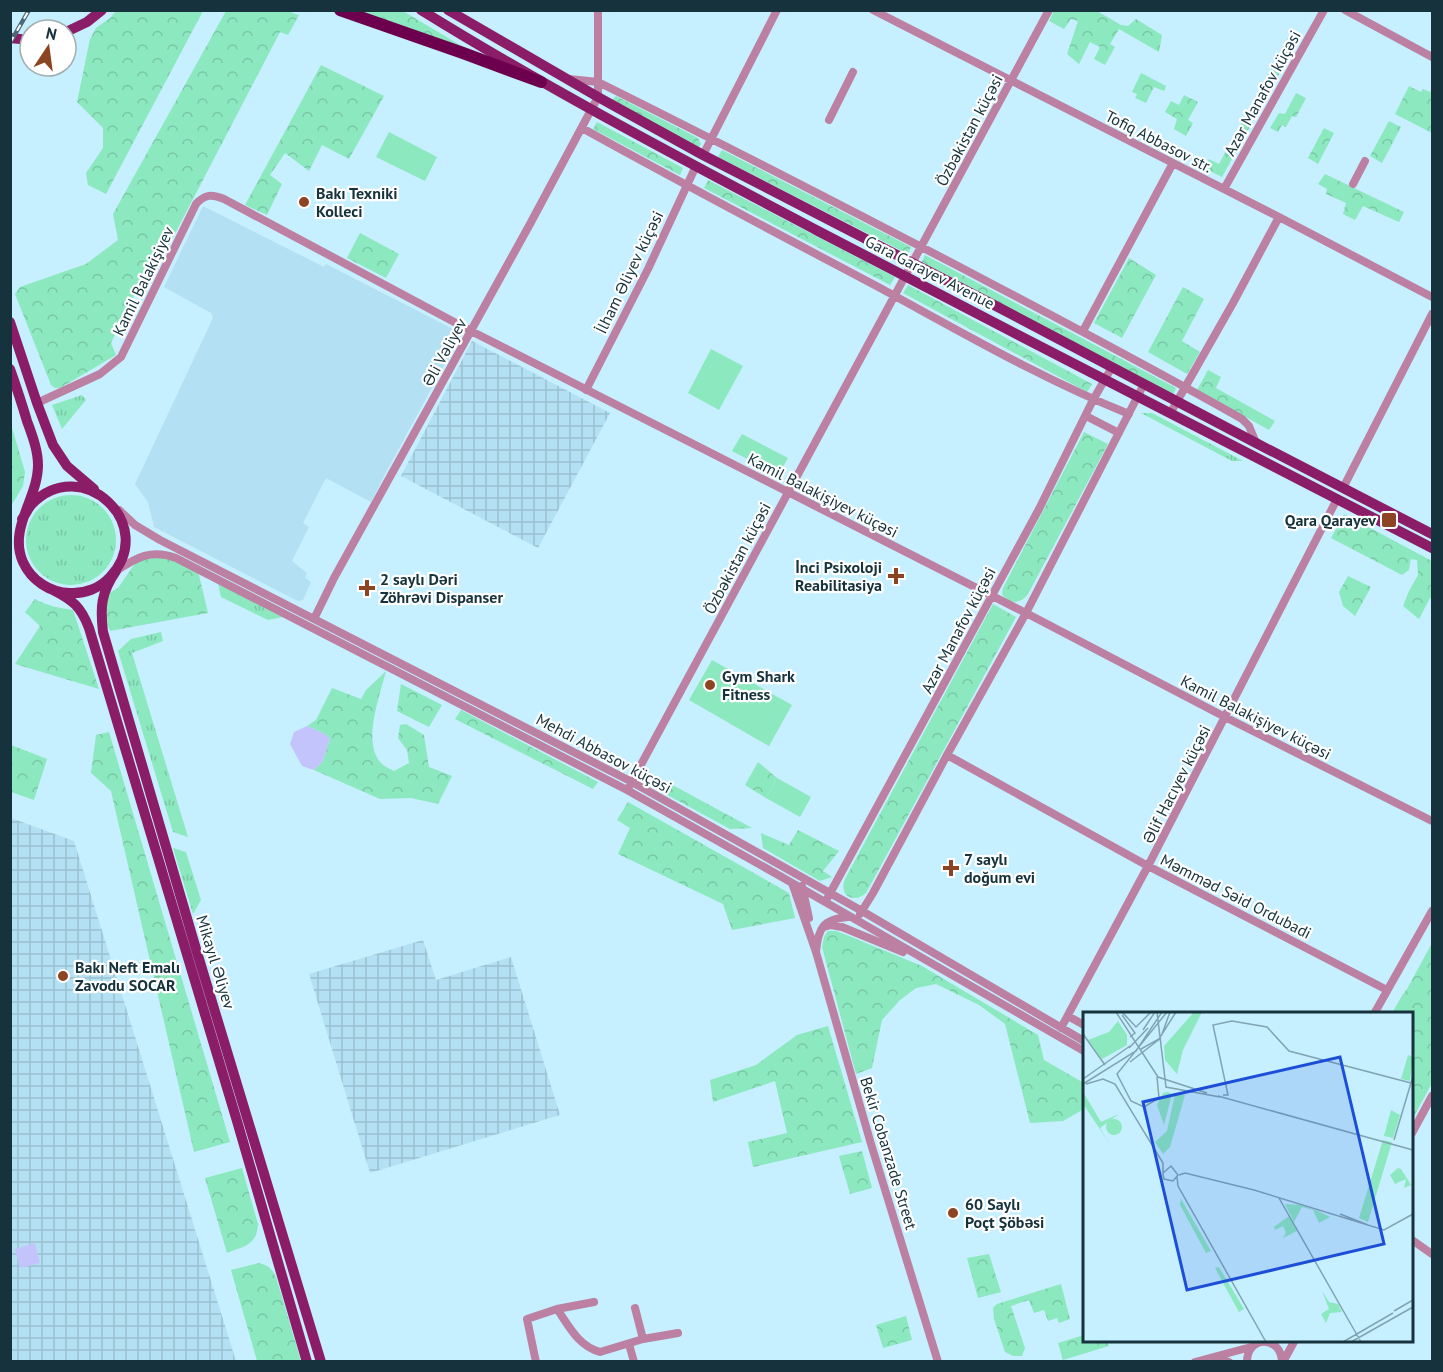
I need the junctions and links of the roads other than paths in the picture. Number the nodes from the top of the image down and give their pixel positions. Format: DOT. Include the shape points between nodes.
graph roads {
  1 [pos="102,10"];
  2 [pos="340,10"];
  3 [pos="421,10"];
  4 [pos="448,10"];
  5 [pos="598,10"];
  6 [pos="777,10"];
  7 [pos="873,10"];
  8 [pos="1049,10"];
  9 [pos="1324,10"];
  10 [pos="1345,10"];
  11 [pos="78,26"];
  12 [pos="1432,57"];
  13 [pos="853,72"];
  14 [pos="566,79"];
  15 [pos="598,81"];
  16 [pos="1010,81"];
  17 [pos="541,82"];
  18 [pos="598,98"];
  19 [pos="592,110"];
  20 [pos="829,120"];
  21 [pos="582,128"];
  22 [pos="711,139"];
  23 [pos="703,155"];
  24 [pos="1365,161"];
  25 [pos="1173,163"];
  26 [pos="696,166"];
  27 [pos="1353,184"];
  28 [pos="686,186"];
  29 [pos="1224,189"];
  30 [pos="202,197"];
  31 [pos="1280,217"];
  32 [pos="921,247"];
  33 [pos="913,263"];
  34 [pos="906,277"];
  35 [pos="894,296"];
  36 [pos="1432,297"];
  37 [pos="1432,314"];
  38 [pos="10,322"];
  39 [pos="471,331"];
  40 [pos="1083,332"];
  41 [pos="1112,367"];
  42 [pos="10,369"];
  43 [pos="1105,379"];
  44 [pos="1144,384"];
  45 [pos="1185,386"];
  46 [pos="586,390"];
  47 [pos="1138,396"];
  48 [pos="1093,400"];
  49 [pos="1177,401"];
  50 [pos="37,403"];
  51 [pos="1171,412"];
  52 [pos="1129,414"];
  53 [pos="1086,416"];
  54 [pos="1119,433"];
  55 [pos="1256,443"];
  56 [pos="1343,488"];
  57 [pos="788,492"];
  58 [pos="106,499"];
  59 [pos="1337,499"];
  60 [pos="22,519"];
  61 [pos="1432,534"];
  62 [pos="14,537"];
  63 [pos="1432,548"];
  64 [pos="116,571"];
  65 [pos="53,590"];
  66 [pos="991,596"];
  67 [pos="1026,613"];
  68 [pos="314,619"];
  69 [pos="1225,717"];
  70 [pos="946,755"];
  71 [pos="632,782"];
  72 [pos="627,790"];
  73 [pos="1432,821"];
  74 [pos="1148,866"];
  75 [pos="800,876"];
  76 [pos="792,883"];
  77 [pos="803,889"];
  78 [pos="830,893"];
  79 [pos="829,905"];
  80 [pos="862,911"];
  81 [pos="1432,911"];
  82 [pos="850,916"];
  83 [pos="820,929"];
  84 [pos="816,952"];
  85 [pos="933,964"];
  86 [pos="1387,990"];
  87 [pos="1375,1012"];
  88 [pos="1068,1016"];
  89 [pos="1083,1024"];
  90 [pos="1061,1028"];
  91 [pos="1083,1040"];
  92 [pos="1083,1050"];
  93 [pos="1432,1096"];
  94 [pos="1413,1131"];
  95 [pos="1413,1241"];
  96 [pos="1432,1254"];
  97 [pos="594,1302"];
  98 [pos="635,1308"];
  99 [pos="557,1309"];
  100 [pos="678,1333"];
  101 [pos="643,1339"];
  102 [pos="1294,1342"];
  103 [pos="1251,1343"];
  104 [pos="629,1344"];
  105 [pos="1213,1356"];
  106 [pos="307,1362"];
  107 [pos="321,1362"];
  108 [pos="536,1362"];
  109 [pos="634,1362"];
  110 [pos="938,1362"];
  111 [pos="1194,1362"];
  112 [pos="1229,1362"];
  113 [pos="1247,1362"];
  114 [pos="1282,1362"];
  1 -- 11 [label="main road"];
  2 -- 17 [label="highway"];
  3 -- 17 [label="main road, Gara Garayev Avenue"];
  4 -- 14 [label="main road, Gara Garayev Avenue"];
  5 -- 15 [label="street"];
  6 -- 22 [label="street"];
  7 -- 16 [label="street, Tofiq Abbasov str."];
  8 -- 16 [label="street, Özbəkistan küçəsi"];
  9 -- 29 [label="street, Azər Manafov küçəsi"];
  10 -- 12 [label="street"];
  13 -- 20 [label="street"];
  14 -- 15 [label="street"];
  14 -- 18 [label="main road, Gara Garayev Avenue"];
  15 -- 18 [label="street"];
  15 -- 22 [label="street"];
  16 -- 25 [label="street, Tofiq Abbasov str."];
  16 -- 32 [label="street, Özbəkistan küçəsi"];
  17 -- 19 [label="main road, Gara Garayev Avenue"];
  18 -- 19 [label="street, Əli Vəliyev"];
  18 -- 23 [label="main road, Gara Garayev Avenue"];
  19 -- 21 [label="street, Əli Vəliyev"];
  19 -- 26 [label="main road, Gara Garayev Avenue"];
  21 -- 28 [label="street"];
  21 -- 39 [label="street, Əli Vəliyev"];
  22 -- 23 [label="street"];
  22 -- 32 [label="street"];
  23 -- 33 [label="main road, Gara Garayev Avenue"];
  24 -- 27 [label="street"];
  25 -- 29 [label="street, Tofiq Abbasov str."];
  25 -- 40 [label="street"];
  26 -- 28 [label="street, İlham Əliyev küçəsi"];
  26 -- 34 [label="main road, Gara Garayev Avenue"];
  28 -- 35 [label="street"];
  28 -- 46 [label="street, İlham Əliyev küçəsi"];
  29 -- 31 [label="street, Tofiq Abbasov str."];
  30 -- 39 [label="street, Kamil Balakişiyev küçəsi" via="215,195 224,199"];
  30 -- 50 [label="street, Kamil Balakişiyev" via="121,357 100,374"];
  31 -- 36 [label="street, Tofiq Abbasov str."];
  31 -- 45 [label="street"];
  32 -- 33 [label="street, Özbəkistan küçəsi"];
  32 -- 40 [label="street"];
  33 -- 34 [label="street, Özbəkistan küçəsi"];
  33 -- 41 [label="main road, Gara Garayev Avenue"];
  34 -- 35 [label="street, Özbəkistan küçəsi"];
  34 -- 43 [label="main road, Gara Garayev Avenue"];
  35 -- 48 [label="street"];
  35 -- 57 [label="street, Özbəkistan küçəsi"];
  37 -- 56 [label="street"];
  38 -- 50 [label="main road"];
  39 -- 46 [label="street, Kamil Balakişiyev küçəsi"];
  39 -- 68 [label="street, Əli Vəliyev"];
  40 -- 45 [label="street"];
  41 -- 43 [label="street, Azər Manafov küçəsi"];
  41 -- 44 [label="main road, Gara Garayev Avenue"];
  42 -- 60 [label="main road" via="38,460 36,481"];
  43 -- 47 [label="main road, Gara Garayev Avenue"];
  43 -- 48 [label="street, Azər Manafov küçəsi"];
  44 -- 47 [label="street"];
  44 -- 49 [label="main road, Gara Garayev Avenue"];
  45 -- 49 [label="street"];
  45 -- 55 [label="street" via="1242,419"];
  46 -- 57 [label="street, Kamil Balakişiyev küçəsi"];
  47 -- 51 [label="main road, Gara Garayev Avenue"];
  47 -- 52 [label="street"];
  48 -- 52 [label="street"];
  48 -- 53 [label="street, Azər Manafov küçəsi"];
  49 -- 51 [label="street"];
  49 -- 55 [label="main road, Gara Garayev Avenue"];
  50 -- 58 [label="main road" via="62,459"];
  51 -- 59 [label="main road, Gara Garayev Avenue"];
  52 -- 54 [label="street"];
  53 -- 54 [label="street"];
  53 -- 66 [label="street, Azər Manafov küçəsi"];
  54 -- 67 [label="street"];
  55 -- 56 [label="main road, Gara Garayev Avenue"];
  56 -- 61 [label="main road, Gara Garayev Avenue"];
  57 -- 66 [label="street, Kamil Balakişiyev küçəsi"];
  57 -- 71 [label="street, Özbəkistan küçəsi"];
  58 -- 60 [label="main road" via="92,490 59,488 44,494"];
  58 -- 64 [label="main road" via="119,515 125,533 124,553"];
  58 -- 68 [label="street, Mehdi Abbasov küçəsi" via="147,533"];
  59 -- 63 [label="main road, Gara Garayev Avenue"];
  59 -- 69 [label="street, Əlif Hacıyev küçəsi"];
  60 -- 62 [label="main road"];
  62 -- 65 [label="main road" via="31,575"];
  64 -- 65 [label="main road" via="106,582 81,593"];
  64 -- 72 [label="street, Mehdi Abbasov küçəsi" via="143,555 176,558"];
  64 -- 107 [label="main road, Mikayıl Əliyev" via="102,599 103,632"];
  65 -- 106 [label="main road, Mikayıl Əliyev" via="75,604 89,628"];
  66 -- 67 [label="street, Kamil Balakişiyev küçəsi"];
  66 -- 78 [label="street, Azər Manafov küçəsi"];
  67 -- 69 [label="street, Kamil Balakişiyev küçəsi"];
  67 -- 70 [label="street"];
  68 -- 71 [label="street, Mehdi Abbasov küçəsi"];
  69 -- 73 [label="street, Kamil Balakişiyev küçəsi"];
  69 -- 74 [label="street, Əlif Hacıyev küçəsi"];
  70 -- 74 [label="street, Məmməd Səid Ordubadi"];
  70 -- 80 [label="street"];
  71 -- 72 [label="street, Özbəkistan küçəsi"];
  71 -- 75 [label="street, Mehdi Abbasov küçəsi"];
  72 -- 76 [label="street, Mehdi Abbasov küçəsi"];
  74 -- 86 [label="street, Məmməd Səid Ordubadi"];
  74 -- 88 [label="street, Əlif Hacıyev küçəsi"];
  75 -- 77 [label="street"];
  75 -- 78 [label="street, Mehdi Abbasov küçəsi"];
  76 -- 77 [label="street, Mehdi Abbasov küçəsi"];
  76 -- 84 [label="street"];
  77 -- 79 [label="street, Mehdi Abbasov küçəsi"];
  77 -- 84 [label="street"];
  78 -- 79 [label="street, Azər Manafov küçəsi"];
  78 -- 80 [label="street, Mehdi Abbasov küçəsi"];
  79 -- 82 [label="street, Mehdi Abbasov küçəsi"];
  80 -- 82 [label="street"];
  80 -- 90 [label="street, Mehdi Abbasov küçəsi"];
  81 -- 86 [label="street"];
  82 -- 83 [label="street" via="830,920"];
  82 -- 85 [label="street, Mehdi Abbasov küçəsi"];
  83 -- 84 [label="street"];
  83 -- 85 [label="street" via="828,925 842,927"];
  84 -- 110 [label="street, Bekir Cobanzade Street"];
  85 -- 92 [label="street, Mehdi Abbasov küçəsi"];
  86 -- 87 [label="street"];
  88 -- 89 [label="street"];
  88 -- 90 [label="street, Əlif Hacıyev küçəsi"];
  90 -- 91 [label="street, Mehdi Abbasov küçəsi"];
  93 -- 94 [label="street"];
  95 -- 96 [label="street"];
  97 -- 99 [label="street"];
  98 -- 101 [label="street"];
  99 -- 104 [label="street" via="580,1341 593,1350 600,1352"];
  99 -- 108 [label="street" via="527,1319"];
  100 -- 101 [label="street"];
  101 -- 104 [label="street"];
  102 -- 114 [label="street"];
  103 -- 105 [label="street"];
  103 -- 113 [label="street"];
  103 -- 114 [label="street" via="1271,1343 1280,1350"];
  104 -- 109 [label="street"];
  105 -- 111 [label="street"];
  105 -- 112 [label="street"];
}
